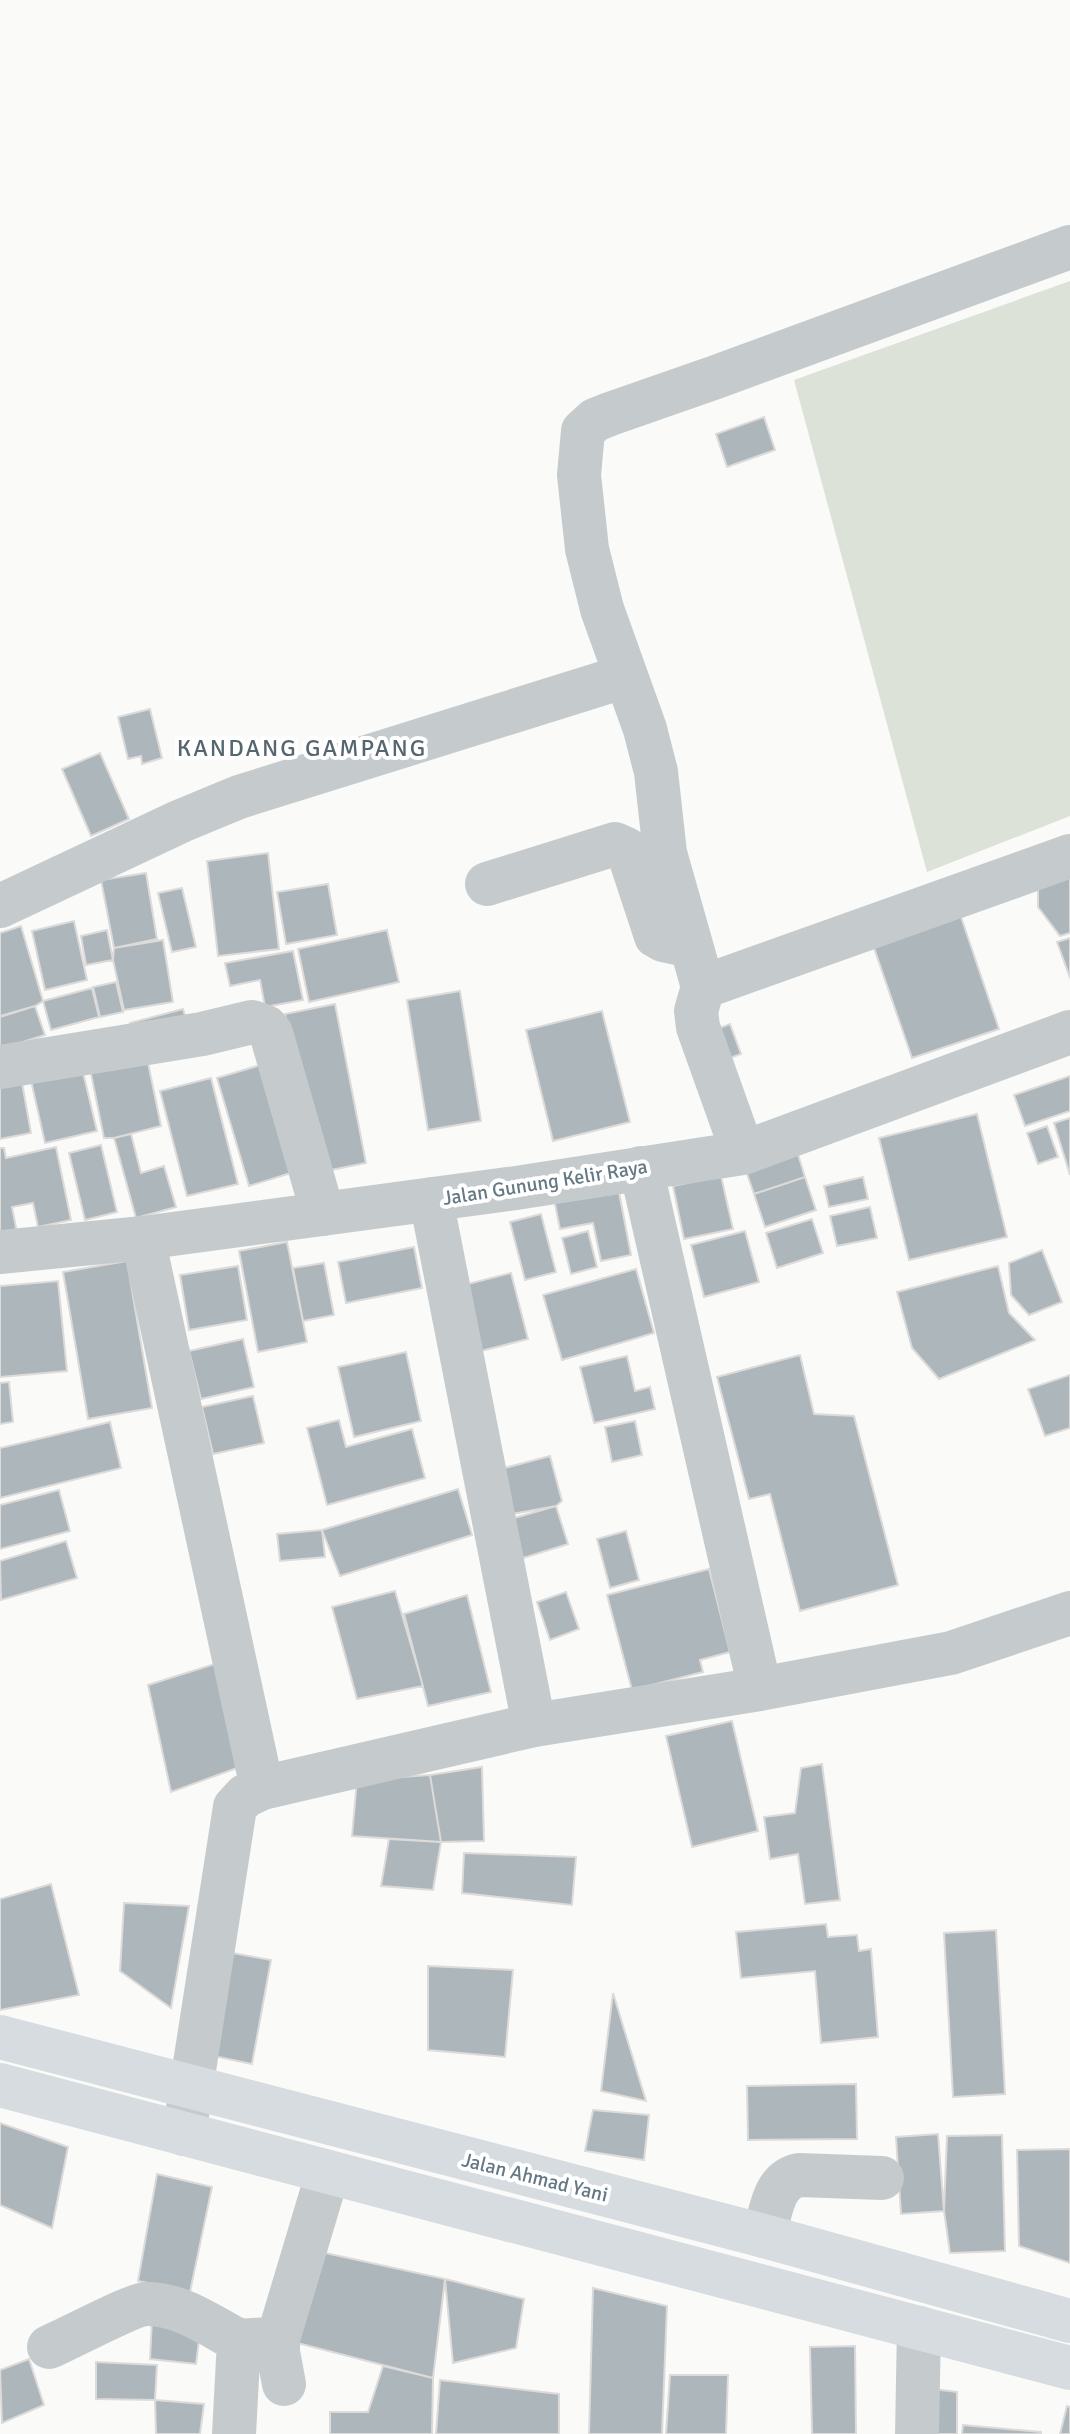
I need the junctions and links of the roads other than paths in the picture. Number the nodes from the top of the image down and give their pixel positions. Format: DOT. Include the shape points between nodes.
graph roads {
  1 [pos="1070,247"];
  2 [pos="612,680"];
  3 [pos="1070,856"];
  4 [pos="487,884"];
  5 [pos="0,906"];
  6 [pos="684,954"];
  7 [pos="1070,1032"];
  8 [pos="0,1067"];
  9 [pos="718,1156"];
  10 [pos="641,1168"];
  11 [pos="431,1199"];
  12 [pos="323,1214"];
  13 [pos="143,1238"];
  14 [pos="0,1252"];
  15 [pos="1048,1621"];
  16 [pos="760,1689"];
  17 [pos="534,1725"];
  18 [pos="262,1788"];
  19 [pos="0,2037"];
  20 [pos="0,2085"];
  21 [pos="192,2088"];
  22 [pos="184,2134"];
  23 [pos="328,2172"];
  24 [pos="882,2178"];
  25 [pos="764,2236"];
  26 [pos="1070,2321"];
  27 [pos="919,2328"];
  28 [pos="258,2340"];
  29 [pos="49,2347"];
  30 [pos="1070,2368"];
  31 [pos="284,2384"];
  32 [pos="234,2434"];
  33 [pos="917,2434"];
  1 -- 2 [label="street" via="610,414 583,431 579,475 587,549"];
  2 -- 5 [label="street" via="239,797"];
  2 -- 6 [label="street" via="656,772"];
  3 -- 6 [label="street"];
  4 -- 6 [label="street" via="621,845 629,854 652,930"];
  6 -- 9 [label="street"];
  7 -- 9 [label="street, Jalan Gunung Kelir Raya"];
  8 -- 12 [label="street" via="259,1023 271,1033"];
  9 -- 10 [label="street, Jalan Gunung Kelir Raya"];
  10 -- 11 [label="street, Jalan Gunung Kelir Raya"];
  10 -- 16 [label="street"];
  11 -- 12 [label="street, Jalan Gunung Kelir Raya"];
  11 -- 17 [label="street"];
  12 -- 13 [label="street, Jalan Gunung Kelir Raya"];
  13 -- 14 [label="street, Jalan Gunung Kelir Raya"];
  13 -- 18 [label="street"];
  15 -- 16 [label="street" via="951,1653"];
  16 -- 17 [label="street"];
  17 -- 18 [label="street"];
  18 -- 21 [label="street" via="235,1807"];
  19 -- 21 [label="main road, Jalan Ahmad Yani"];
  20 -- 22 [label="main road"];
  21 -- 22 [label="street"];
  21 -- 25 [label="main road, Jalan Ahmad Yani"];
  22 -- 23 [label="main road"];
  23 -- 27 [label="main road"];
  23 -- 28 [label="street"];
  24 -- 25 [label="street" via="790,2177 778,2188"];
  25 -- 26 [label="main road, Jalan Ahmad Yani"];
  27 -- 30 [label="main road"];
  27 -- 33 [label="street"];
  28 -- 29 [label="street" via="167,2306 143,2304"];
  28 -- 31 [label="street" via="278,2352"];
  28 -- 32 [label="street"];
}
